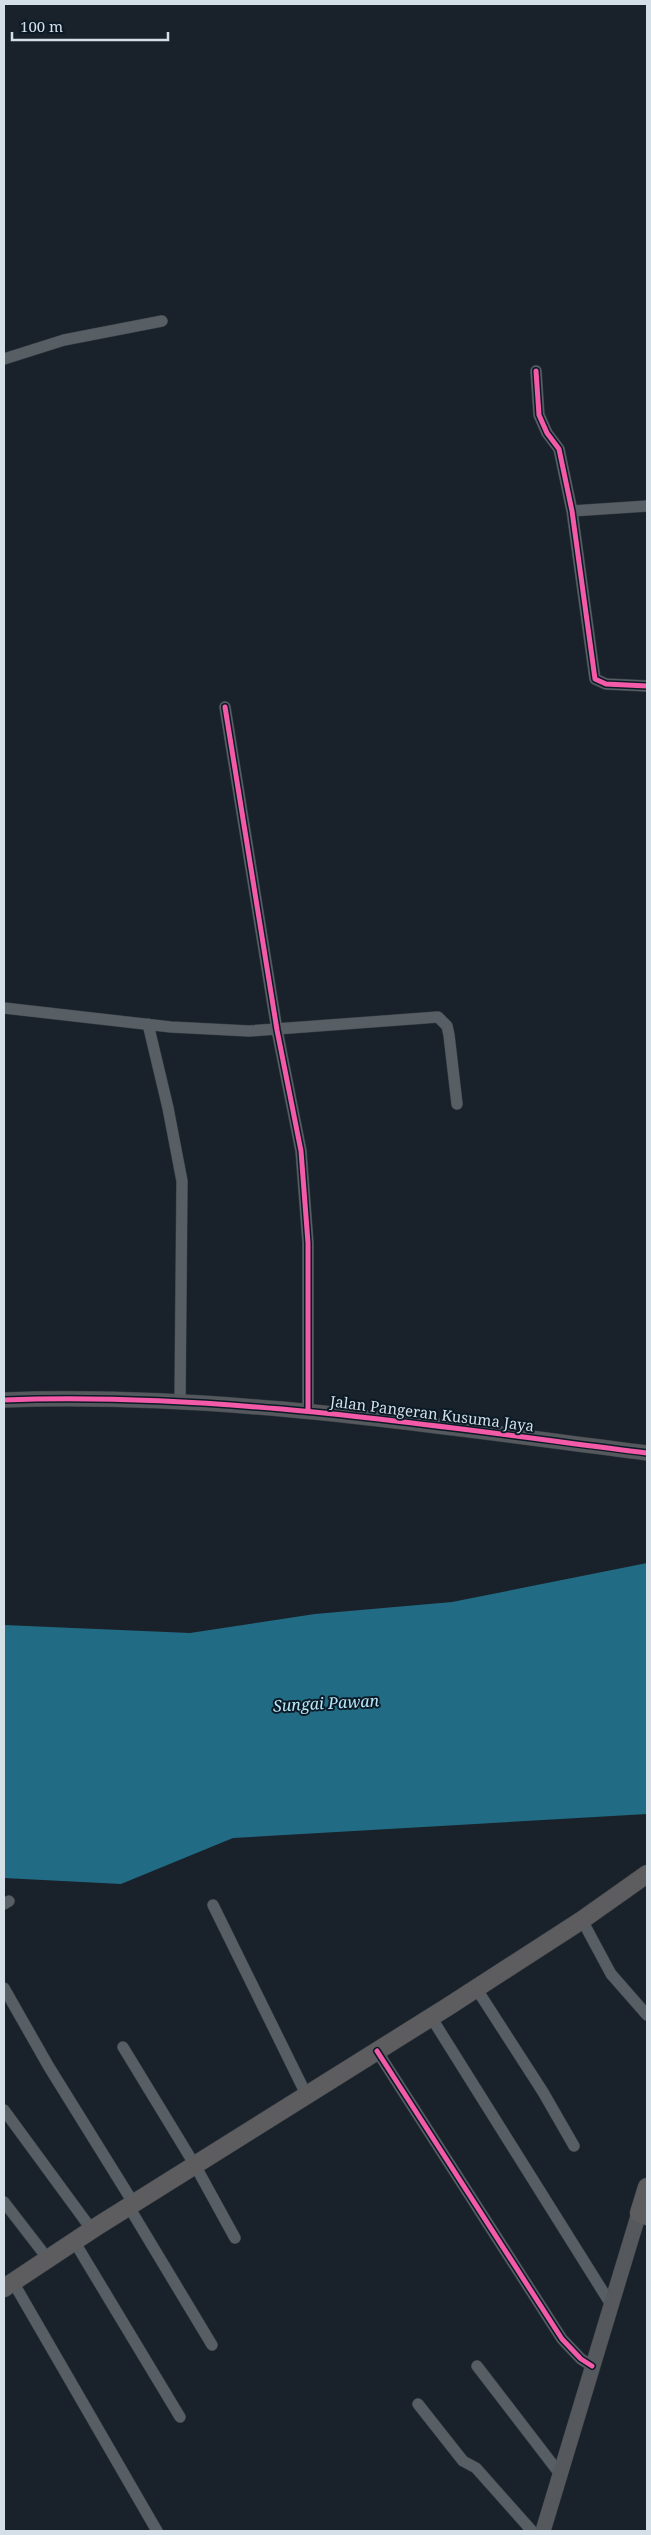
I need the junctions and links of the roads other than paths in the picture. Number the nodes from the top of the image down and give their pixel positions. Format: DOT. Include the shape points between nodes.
graph roads {
  1 [pos="162,321"];
  2 [pos="4,359"];
  3 [pos="536,371"];
  4 [pos="647,506"];
  5 [pos="572,511"];
  6 [pos="647,686"];
  7 [pos="224,707"];
  8 [pos="4,1008"];
  9 [pos="148,1024"];
  10 [pos="277,1030"];
  11 [pos="457,1104"];
  12 [pos="4,1400"];
  13 [pos="180,1402"];
  14 [pos="308,1411"];
  15 [pos="647,1454"];
  16 [pos="647,1874"];
  17 [pos="214,1905"];
  18 [pos="582,1920"];
  19 [pos="4,1988"];
  20 [pos="476,1988"];
  21 [pos="647,2015"];
  22 [pos="431,2017"];
  23 [pos="123,2047"];
  24 [pos="377,2051"];
  25 [pos="306,2096"];
  26 [pos="4,2110"];
  27 [pos="574,2146"];
  28 [pos="196,2167"];
  29 [pos="647,2187"];
  30 [pos="4,2202"];
  31 [pos="132,2206"];
  32 [pos="643,2214"];
  33 [pos="92,2230"];
  34 [pos="235,2238"];
  35 [pos="74,2241"];
  36 [pos="48,2259"];
  37 [pos="8,2285"];
  38 [pos="612,2306"];
  39 [pos="212,2345"];
  40 [pos="477,2366"];
  41 [pos="592,2366"];
  42 [pos="418,2404"];
  43 [pos="180,2417"];
  44 [pos="560,2474"];
  45 [pos="157,2531"];
  46 [pos="532,2531"];
  47 [pos="543,2531"];
  1 -- 2 [label="street" via="64,340"];
  3 -- 5 [label="street" via="539,415 559,449"];
  4 -- 5 [label="street"];
  5 -- 6 [label="street" via="595,679 606,684"];
  7 -- 10 [label="street"];
  8 -- 9 [label="street"];
  9 -- 10 [label="street" via="210,1030"];
  9 -- 13 [label="street" via="182,1181"];
  10 -- 11 [label="street" via="438,1017 447,1026 449,1035"];
  10 -- 14 [label="street" via="306,1200"];
  12 -- 13 [label="street, Jalan Pangeran Kusuma Jaya"];
  13 -- 14 [label="street, Jalan Pangeran Kusuma Jaya"];
  14 -- 15 [label="street, Jalan Pangeran Kusuma Jaya"];
  16 -- 18 [label="main road"];
  17 -- 25 [label="street"];
  18 -- 20 [label="main road"];
  18 -- 21 [label="street" via="611,1974"];
  19 -- 31 [label="street"];
  20 -- 22 [label="main road"];
  20 -- 27 [label="street"];
  22 -- 24 [label="main road"];
  22 -- 38 [label="street"];
  23 -- 28 [label="street"];
  24 -- 25 [label="main road"];
  24 -- 41 [label="street" via="562,2339"];
  25 -- 28 [label="main road"];
  26 -- 33 [label="street"];
  28 -- 31 [label="main road"];
  28 -- 34 [label="street"];
  29 -- 32 [label="main road"];
  30 -- 36 [label="street"];
  31 -- 33 [label="main road"];
  31 -- 39 [label="street"];
  32 -- 38 [label="street"];
  33 -- 35 [label="main road"];
  35 -- 36 [label="main road"];
  35 -- 43 [label="street"];
  36 -- 37 [label="main road"];
  37 -- 45 [label="street"];
  38 -- 41 [label="street"];
  40 -- 44 [label="street"];
  41 -- 44 [label="street"];
  42 -- 46 [label="street" via="463,2461 476,2468"];
  44 -- 47 [label="street"];
}
